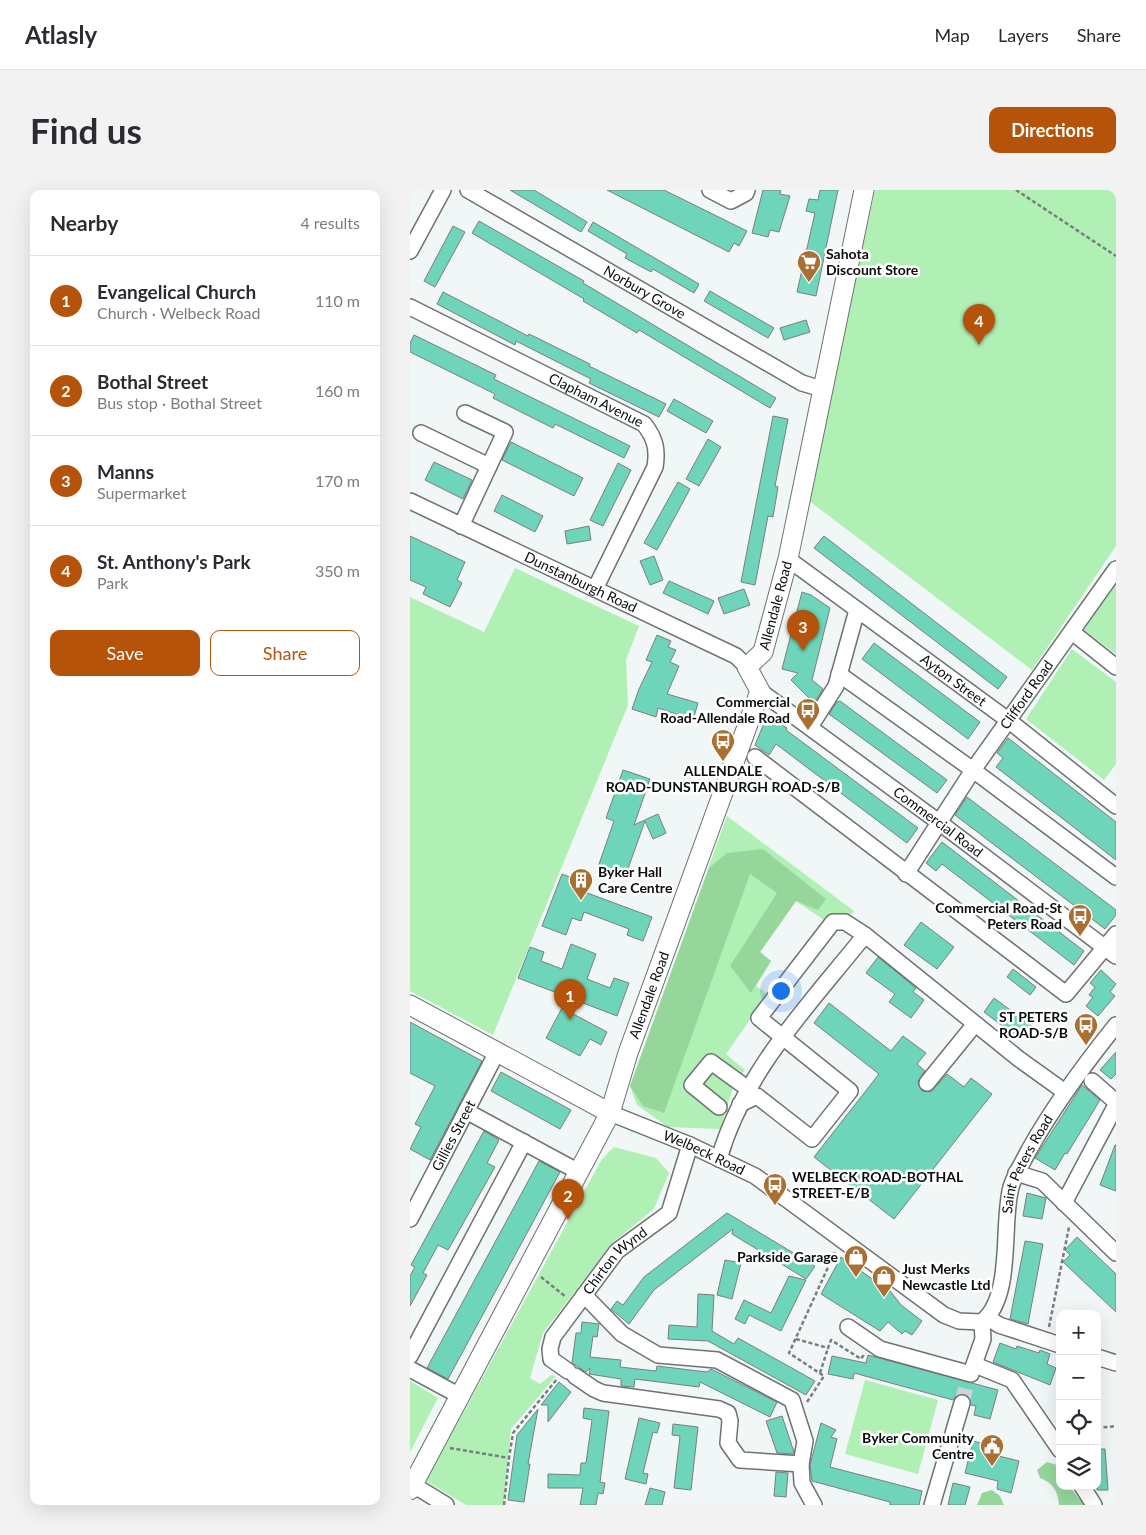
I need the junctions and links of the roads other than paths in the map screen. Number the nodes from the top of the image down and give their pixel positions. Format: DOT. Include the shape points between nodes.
graph roads {
  1 [pos="443,190"];
  2 [pos="468,190"];
  3 [pos="710,190"];
  4 [pos="747,190"];
  5 [pos="864,190"];
  6 [pos="410,251"];
  7 [pos="410,307"];
  8 [pos="822,389"];
  9 [pos="465,413"];
  10 [pos="421,432"];
  11 [pos="489,466"];
  12 [pos="410,501"];
  13 [pos="462,526"];
  14 [pos="788,559"];
  15 [pos="1116,569"];
  16 [pos="595,589"];
  17 [pos="857,610"];
  18 [pos="1072,632"];
  19 [pos="1116,666"];
  20 [pos="747,667"];
  21 [pos="839,674"];
  22 [pos="760,691"];
  23 [pos="1008,720"];
  24 [pos="810,727"];
  25 [pos="755,757"];
  26 [pos="974,770"];
  27 [pos="1116,806"];
  28 [pos="940,823"];
  29 [pos="906,874"];
  30 [pos="1116,877"];
  31 [pos="1116,934"];
  32 [pos="865,935"];
  33 [pos="1110,952"];
  34 [pos="410,1004"];
  35 [pos="975,1024"];
  36 [pos="1116,1025"];
  37 [pos="783,1037"];
  38 [pos="497,1052"];
  39 [pos="1092,1081"];
  40 [pos="927,1083"];
  41 [pos="747,1088"];
  42 [pos="1065,1092"];
  43 [pos="740,1104"];
  44 [pos="1116,1104"];
  45 [pos="719,1106"];
  46 [pos="466,1111"];
  47 [pos="610,1113"];
  48 [pos="524,1142"];
  49 [pos="690,1145"];
  50 [pos="719,1159"];
  51 [pos="579,1172"];
  52 [pos="1016,1173"];
  53 [pos="1064,1203"];
  54 [pos="410,1219"];
  55 [pos="1116,1254"];
  56 [pos="580,1301"];
  57 [pos="984,1320"];
  58 [pos="848,1327"];
  59 [pos="1053,1342"];
  60 [pos="410,1356"];
  61 [pos="1101,1358"];
  62 [pos="1116,1363"];
  63 [pos="410,1369"];
  64 [pos="971,1374"];
  65 [pos="460,1396"];
  66 [pos="962,1403"];
  67 [pos="1057,1445"];
  68 [pos="801,1464"];
  69 [pos="411,1486"];
  70 [pos="1085,1490"];
  71 [pos="446,1505"];
  72 [pos="814,1505"];
  73 [pos="932,1505"];
  74 [pos="1094,1505"];
  1 -- 6 [label="street"];
  2 -- 8 [label="street, Norbury Grove" via="802,383"];
  3 -- 4 [label="street" via="731,201 746,194"];
  5 -- 8 [label="main road, Allendale Road"];
  7 -- 16 [label="street, Clapham Avenue" via="644,424 653,436 657,452 655,467"];
  8 -- 14 [label="main road, Allendale Road"];
  9 -- 11 [label="street" via="505,432"];
  10 -- 11 [label="street"];
  11 -- 13 [label="street"];
  12 -- 13 [label="street, Dunstanburgh Road"];
  13 -- 16 [label="street, Dunstanburgh Road"];
  14 -- 17 [label="street, Ayton Street"];
  14 -- 20 [label="main road, Allendale Road" via="763,652"];
  15 -- 18 [label="street, Clifford Road"];
  16 -- 20 [label="street, Dunstanburgh Road" via="736,656"];
  17 -- 21 [label="street"];
  17 -- 23 [label="street, Ayton Street"];
  18 -- 19 [label="street"];
  18 -- 23 [label="street, Clifford Road"];
  20 -- 22 [label="main road"];
  21 -- 24 [label="street" via="836,686"];
  21 -- 26 [label="street"];
  22 -- 24 [label="street, Commercial Road"];
  22 -- 47 [label="main road, Allendale Road" via="628,1053"];
  23 -- 26 [label="street, Clifford Road"];
  23 -- 27 [label="street, Ayton Street"];
  24 -- 28 [label="street, Commercial Road"];
  25 -- 29 [label="street"];
  26 -- 28 [label="street, Clifford Road"];
  26 -- 30 [label="street"];
  28 -- 29 [label="street, Clifford Road"];
  28 -- 33 [label="street, Commercial Road"];
  29 -- 33 [label="street" via="1066,994"];
  31 -- 33 [label="street"];
  32 -- 35 [label="street"];
  32 -- 37 [label="street"];
  32 -- 37 [label="street" via="845,922 833,922 828,927 759,1018"];
  34 -- 38 [label="main road, Welbeck Road"];
  35 -- 40 [label="street"];
  35 -- 42 [label="street"];
  36 -- 42 [label="street, Saint Peters Road"];
  37 -- 41 [label="street"];
  37 -- 43 [label="street" via="850,1091 812,1139 757,1096"];
  38 -- 46 [label="street, Gillies Street"];
  38 -- 47 [label="main road, Welbeck Road"];
  39 -- 44 [label="street"];
  41 -- 43 [label="street"];
  41 -- 45 [label="street" via="711,1062 692,1085"];
  42 -- 52 [label="street, Saint Peters Road"];
  43 -- 50 [label="street"];
  44 -- 53 [label="street"];
  46 -- 48 [label="street"];
  46 -- 54 [label="street, Gillies Street"];
  47 -- 49 [label="street, Welbeck Road"];
  47 -- 51 [label="main road, Allendale Road"];
  48 -- 51 [label="street"];
  48 -- 60 [label="street"];
  49 -- 50 [label="street, Welbeck Road"];
  49 -- 56 [label="street, Chirton Wynd" via="669,1213 617,1251"];
  50 -- 57 [label="street, Welbeck Road" via="756,1176 944,1315 959,1321"];
  51 -- 65 [label="main road, Allendale Road"];
  52 -- 53 [label="street" via="1042,1180"];
  52 -- 57 [label="street, Saint Peters Road" via="1010,1189 999,1293 993,1312"];
  53 -- 55 [label="street"];
  56 -- 68 [label="street" via="622,1334 658,1354 717,1360 792,1400 805,1442"];
  56 -- 68 [label="street, Chirton Wynd" via="553,1337 551,1359 603,1393 719,1409 728,1413 728,1443 740,1460"];
  57 -- 59 [label="street"];
  57 -- 64 [label="street" via="983,1338"];
  58 -- 64 [label="street" via="880,1349"];
  61 -- 62 [label="street"];
  63 -- 65 [label="street"];
  64 -- 67 [label="street" via="1012,1380"];
  65 -- 69 [label="main road, Allendale Road"];
  66 -- 73 [label="street"];
  68 -- 72 [label="street" via="802,1483"];
  69 -- 71 [label="street"];
  70 -- 74 [label="street"];
}
